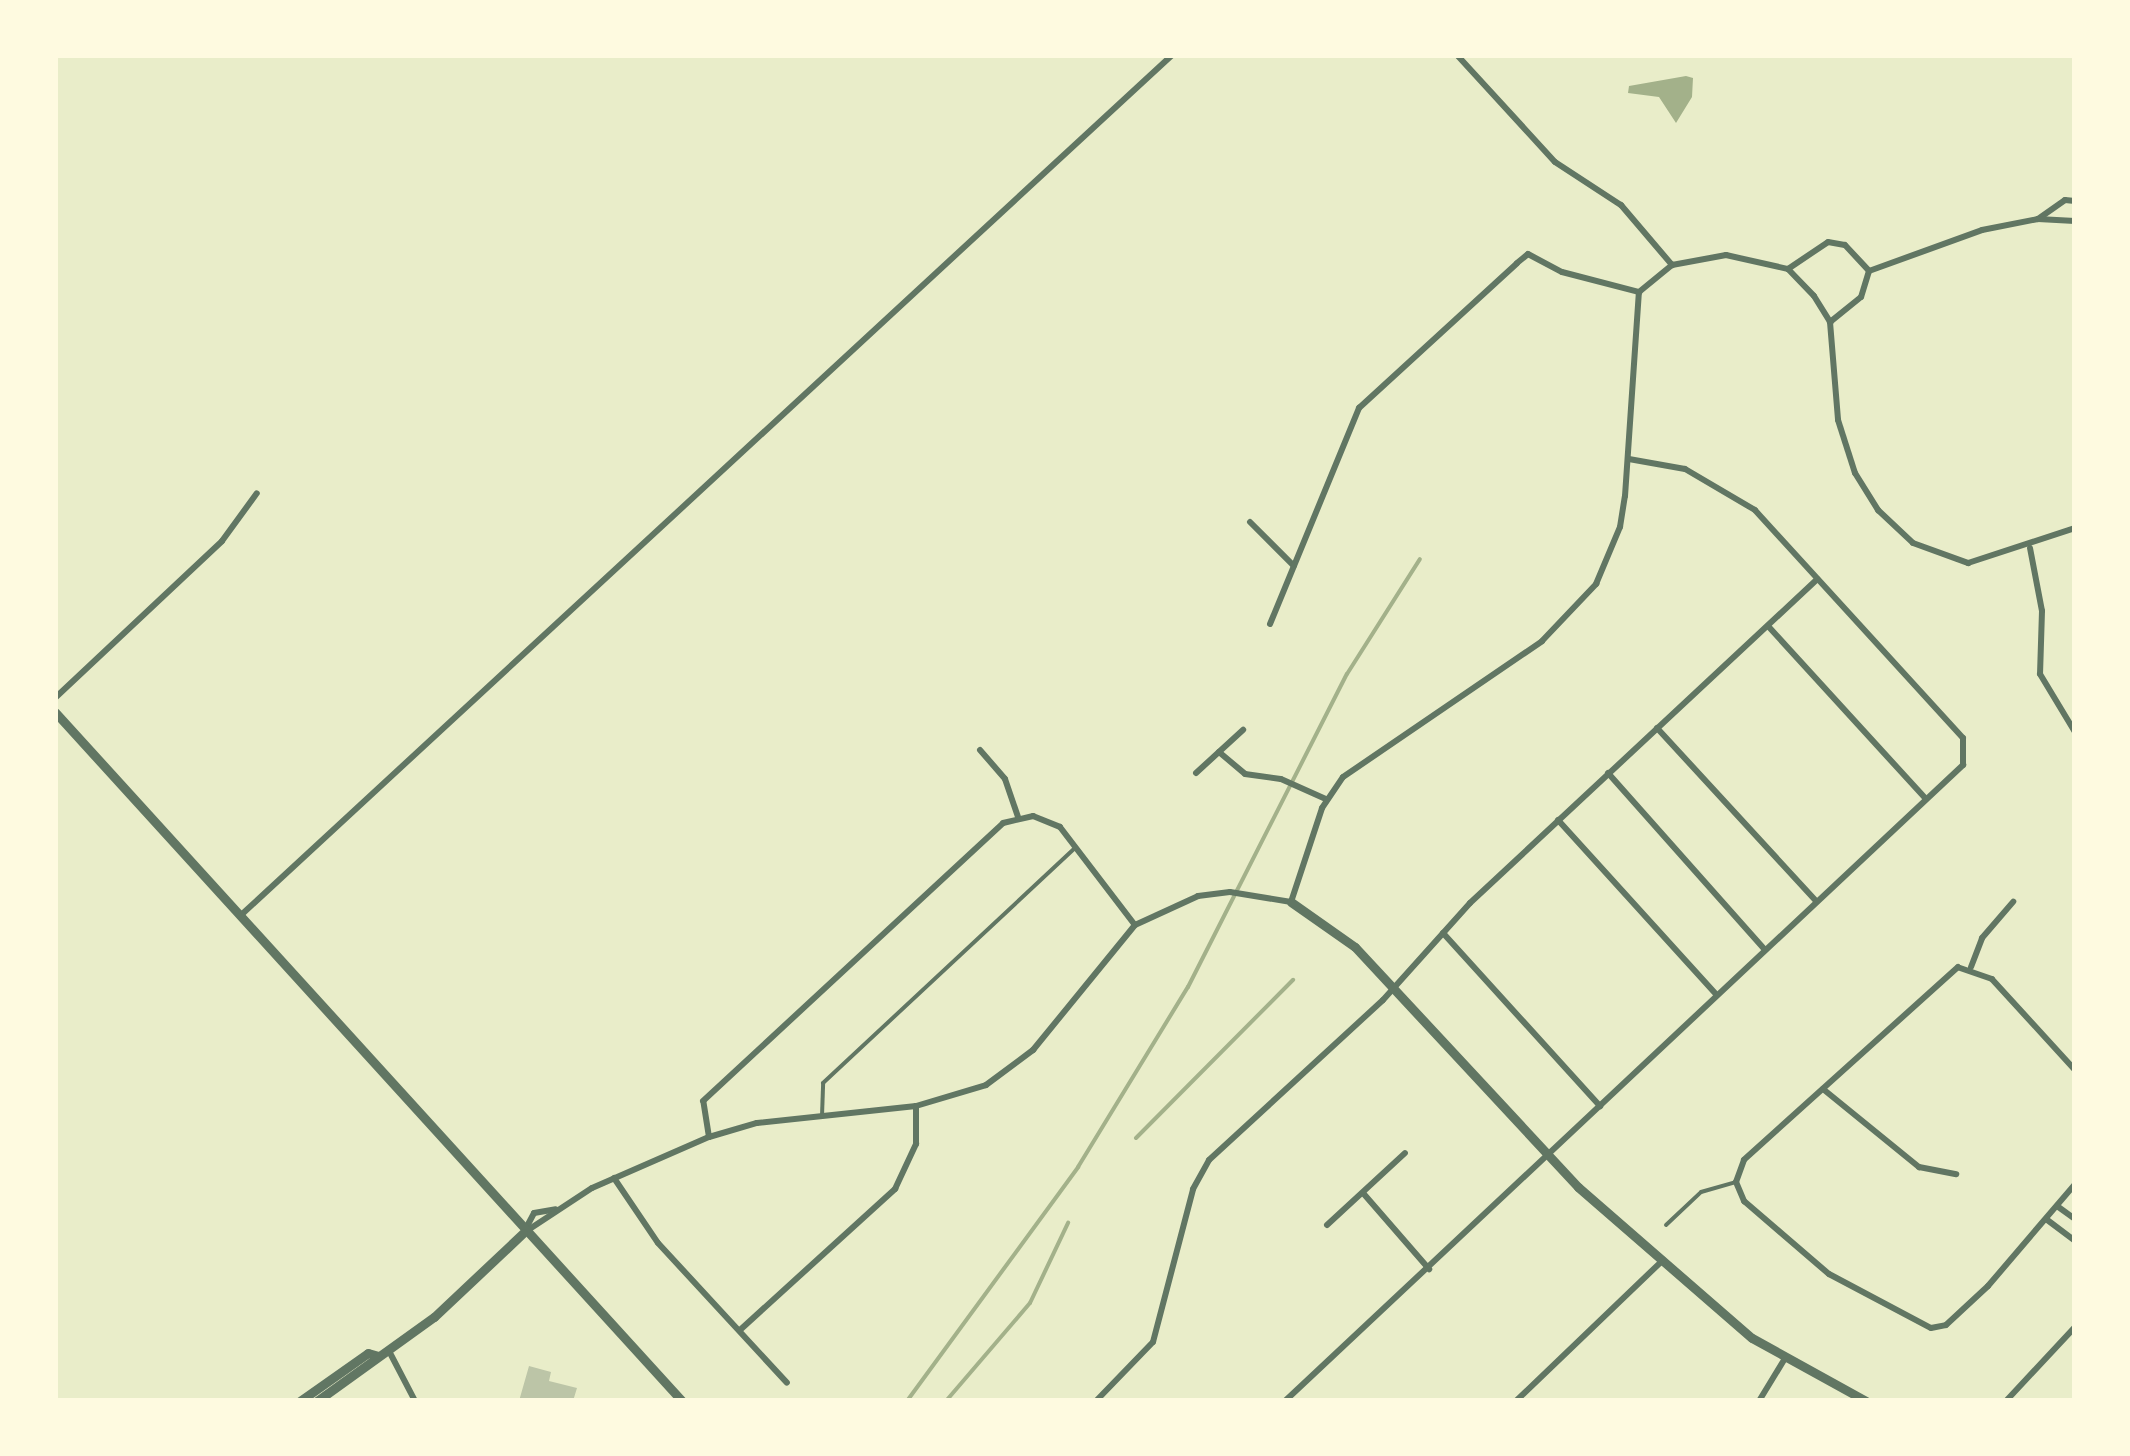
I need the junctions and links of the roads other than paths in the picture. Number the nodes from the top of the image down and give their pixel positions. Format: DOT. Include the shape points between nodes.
graph roads {
  1 [pos="1172,55"];
  2 [pos="1457,55"];
  3 [pos="2075,200"];
  4 [pos="2038,219"];
  5 [pos="2075,221"];
  6 [pos="1672,265"];
  7 [pos="1788,269"];
  8 [pos="1869,271"];
  9 [pos="1639,292"];
  10 [pos="1830,322"];
  11 [pos="1628,459"];
  12 [pos="256,494"];
  13 [pos="1250,522"];
  14 [pos="2075,528"];
  15 [pos="2030,548"];
  16 [pos="1294,566"];
  17 [pos="1817,579"];
  18 [pos="1270,624"];
  19 [pos="1768,626"];
  20 [pos="55,698"];
  21 [pos="55,712"];
  22 [pos="1657,728"];
  23 [pos="1243,730"];
  24 [pos="2075,732"];
  25 [pos="980,750"];
  26 [pos="1219,752"];
  27 [pos="1196,773"];
  28 [pos="1608,774"];
  29 [pos="1925,798"];
  30 [pos="1326,799"];
  31 [pos="1018,816"];
  32 [pos="1558,820"];
  33 [pos="1077,846"];
  34 [pos="1816,901"];
  35 [pos="1291,902"];
  36 [pos="2013,902"];
  37 [pos="240,916"];
  38 [pos="1135,925"];
  39 [pos="1443,934"];
  40 [pos="1764,949"];
  41 [pos="1971,967"];
  42 [pos="1394,988"];
  43 [pos="1716,994"];
  44 [pos="2075,1070"];
  45 [pos="1823,1089"];
  46 [pos="916,1106"];
  47 [pos="1600,1106"];
  48 [pos="823,1116"];
  49 [pos="709,1137"];
  50 [pos="1405,1153"];
  51 [pos="1548,1160"];
  52 [pos="1956,1174"];
  53 [pos="614,1178"];
  54 [pos="1736,1182"];
  55 [pos="2075,1184"];
  56 [pos="1363,1193"];
  57 [pos="2057,1206"];
  58 [pos="558,1208"];
  59 [pos="2046,1219"];
  60 [pos="2075,1219"];
  61 [pos="1666,1224"];
  62 [pos="1327,1225"];
  63 [pos="523,1233"];
  64 [pos="2075,1241"];
  65 [pos="1664,1260"];
  66 [pos="1429,1268"];
  67 [pos="2075,1327"];
  68 [pos="740,1330"];
  69 [pos="388,1351"];
  70 [pos="378,1356"];
  71 [pos="1784,1360"];
  72 [pos="787,1383"];
  73 [pos="300,1401"];
  74 [pos="317,1401"];
  75 [pos="415,1401"];
  76 [pos="682,1401"];
  77 [pos="1096,1401"];
  78 [pos="1285,1401"];
  79 [pos="1516,1401"];
  80 [pos="1759,1401"];
  81 [pos="1866,1401"];
  82 [pos="2006,1401"];
  1 -- 37 [label="street"];
  2 -- 6 [label="street" via="1556,162 1621,206"];
  3 -- 4 [label="street" via="2064,200"];
  4 -- 5 [label="street"];
  4 -- 8 [label="street" via="1982,230"];
  6 -- 7 [label="street" via="1726,255"];
  6 -- 9 [label="street"];
  7 -- 8 [label="street" via="1828,242 1846,245"];
  7 -- 10 [label="street"];
  8 -- 10 [label="street" via="1861,297"];
  9 -- 11 [label="street"];
  9 -- 16 [label="street" via="1562,272 1528,254 1363,402"];
  10 -- 15 [label="street" via="1838,420 1855,473 1878,510 1937,556 1968,563"];
  11 -- 17 [label="street" via="1686,470 1735,493"];
  11 -- 30 [label="street" via="1620,527 1578,608 1532,648 1342,777"];
  12 -- 20 [label="street" via="222,541"];
  13 -- 16 [label="street"];
  14 -- 15 [label="street"];
  15 -- 24 [label="street" via="2042,611 2040,674"];
  16 -- 18 [label="street"];
  17 -- 19 [label="street"];
  17 -- 29 [label="street" via="1963,738 1963,765"];
  19 -- 22 [label="street"];
  19 -- 29 [label="street"];
  21 -- 37 [label="street"];
  22 -- 28 [label="street"];
  22 -- 34 [label="street"];
  23 -- 26 [label="street"];
  25 -- 31 [label="street" via="1005,780"];
  26 -- 27 [label="street"];
  26 -- 30 [label="street" via="1245,774 1281,778"];
  28 -- 32 [label="street"];
  28 -- 40 [label="street"];
  29 -- 34 [label="street"];
  30 -- 35 [label="street"];
  31 -- 33 [label="street" via="1046,819"];
  31 -- 49 [label="street" via="719,1084 703,1101"];
  32 -- 39 [label="street"];
  32 -- 43 [label="street"];
  33 -- 38 [label="street"];
  33 -- 48 [label="lane" via="823,1084"];
  34 -- 40 [label="street"];
  35 -- 38 [label="street" via="1230,892 1198,896"];
  35 -- 42 [label="street" via="1326,922"];
  36 -- 41 [label="street" via="1982,938"];
  37 -- 63 [label="street"];
  38 -- 46 [label="street" via="1013,1068 958,1096"];
  39 -- 42 [label="street"];
  39 -- 47 [label="street"];
  40 -- 43 [label="street"];
  41 -- 44 [label="street" via="1992,979"];
  41 -- 45 [label="street" via="1948,971"];
  42 -- 51 [label="street"];
  42 -- 77 [label="street" via="1202,1170 1152,1342"];
  43 -- 47 [label="street"];
  45 -- 52 [label="street" via="1919,1167"];
  45 -- 54 [label="street" via="1744,1160"];
  46 -- 48 [label="street"];
  46 -- 68 [label="street" via="916,1144 895,1189"];
  47 -- 51 [label="street"];
  48 -- 49 [label="street"];
  49 -- 53 [label="street"];
  50 -- 56 [label="street"];
  51 -- 65 [label="street"];
  51 -- 66 [label="street"];
  53 -- 58 [label="street"];
  53 -- 68 [label="street" via="658,1242"];
  54 -- 59 [label="street" via="1744,1201 1829,1274 1931,1328 1946,1325 1988,1286"];
  54 -- 61 [label="lane" via="1702,1192"];
  55 -- 57 [label="street"];
  56 -- 62 [label="street"];
  56 -- 66 [label="street"];
  57 -- 59 [label="street"];
  57 -- 60 [label="street"];
  58 -- 63 [label="street" via="545,1225"];
  58 -- 63 [label="street" via="534,1213"];
  59 -- 64 [label="street"];
  63 -- 69 [label="street"];
  63 -- 76 [label="street"];
  65 -- 71 [label="street"];
  65 -- 79 [label="street"];
  66 -- 78 [label="street"];
  67 -- 82 [label="street"];
  68 -- 72 [label="street"];
  69 -- 70 [label="street"];
  69 -- 75 [label="street"];
  70 -- 73 [label="street" via="368,1353"];
  70 -- 74 [label="street"];
  71 -- 80 [label="street"];
  71 -- 81 [label="street"];
}
